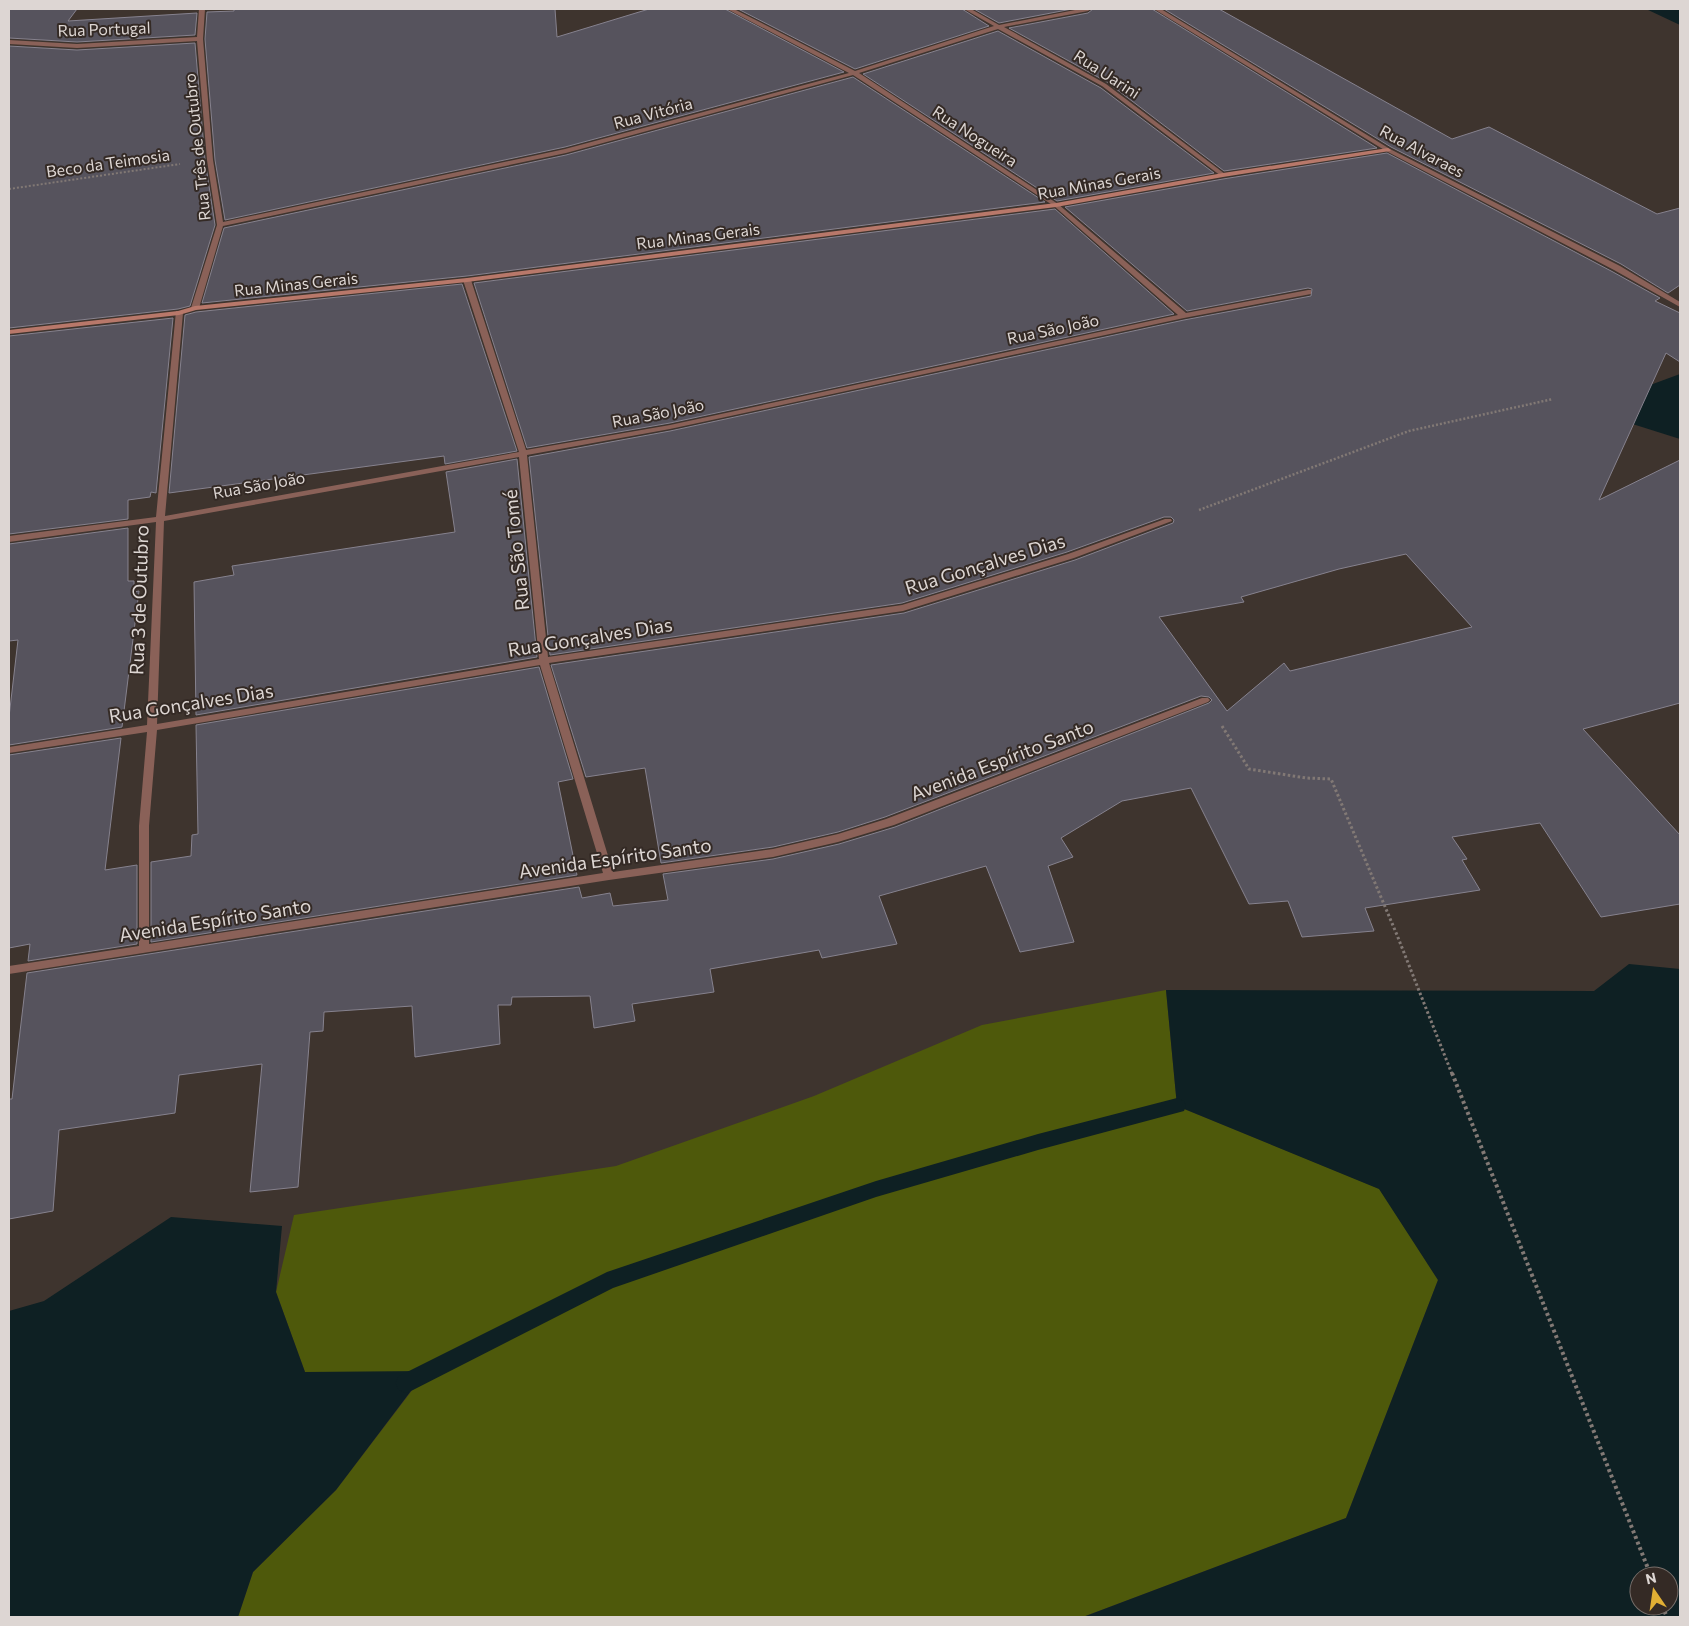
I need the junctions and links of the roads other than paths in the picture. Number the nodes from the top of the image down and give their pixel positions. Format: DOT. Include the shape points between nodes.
graph roads {
  1 [pos="202,9"];
  2 [pos="730,9"];
  3 [pos="967,9"];
  4 [pos="1088,9"];
  5 [pos="1157,9"];
  6 [pos="1001,26"];
  7 [pos="200,39"];
  8 [pos="9,42"];
  9 [pos="854,73"];
  10 [pos="1388,150"];
  11 [pos="1223,175"];
  12 [pos="1056,205"];
  13 [pos="220,225"];
  14 [pos="467,280"];
  15 [pos="1308,292"];
  16 [pos="1680,305"];
  17 [pos="195,308"];
  18 [pos="179,313"];
  19 [pos="1184,316"];
  20 [pos="9,332"];
  21 [pos="523,453"];
  22 [pos="160,518"];
  23 [pos="1168,522"];
  24 [pos="9,539"];
  25 [pos="544,661"];
  26 [pos="1205,700"];
  27 [pos="152,728"];
  28 [pos="9,750"];
  29 [pos="609,876"];
  30 [pos="144,949"];
  31 [pos="9,970"];
  1 -- 7 [label="street, Rua Três de Outubro"];
  2 -- 9 [label="street, Rua Nogueira"];
  3 -- 6 [label="street, Rua Uarini"];
  4 -- 6 [label="street, Rua Vitória"];
  5 -- 10 [label="street, Rua Alvaraes"];
  6 -- 9 [label="street, Rua Vitória"];
  6 -- 11 [label="street, Rua Uarini" via="1104,85"];
  7 -- 8 [label="street, Rua Portugal" via="76,46"];
  7 -- 13 [label="street, Rua Três de Outubro" via="210,160"];
  9 -- 12 [label="street, Rua Nogueira"];
  9 -- 13 [label="street, Rua Vitória" via="566,151"];
  10 -- 11 [label="street, Rua Minas Gerais"];
  10 -- 16 [label="street, Rua Alvaraes" via="1616,268"];
  11 -- 12 [label="street, Rua Minas Gerais"];
  12 -- 14 [label="street, Rua Minas Gerais"];
  12 -- 19 [label="street, Rua Nogueira"];
  13 -- 17 [label="street, Rua Três de Outubro"];
  14 -- 17 [label="street, Rua Minas Gerais"];
  14 -- 21 [label="street, Rua São Tomé"];
  15 -- 19 [label="street, Rua São João"];
  17 -- 18 [label="street, Rua Minas Gerais"];
  18 -- 20 [label="street, Rua Minas Gerais"];
  18 -- 22 [label="street, Rua 3 de Outubro"];
  19 -- 21 [label="street, Rua São João" via="670,427"];
  21 -- 22 [label="street, Rua São João"];
  21 -- 25 [label="street, Rua São Tomé"];
  22 -- 24 [label="street, Rua São João"];
  22 -- 27 [label="street, Rua 3 de Outubro"];
  23 -- 25 [label="street, Rua Gonçalves Dias" via="903,608"];
  25 -- 27 [label="street, Rua Gonçalves Dias"];
  25 -- 29 [label="street, Rua São Tomé"];
  26 -- 29 [label="street, Avenida Espírito Santo" via="890,822 838,838 773,853"];
  27 -- 28 [label="street, Rua Gonçalves Dias"];
  27 -- 30 [label="street, Rua 3 de Outubro" via="144,826"];
  29 -- 30 [label="street, Avenida Espírito Santo"];
  30 -- 31 [label="street, Avenida Espírito Santo"];
}
